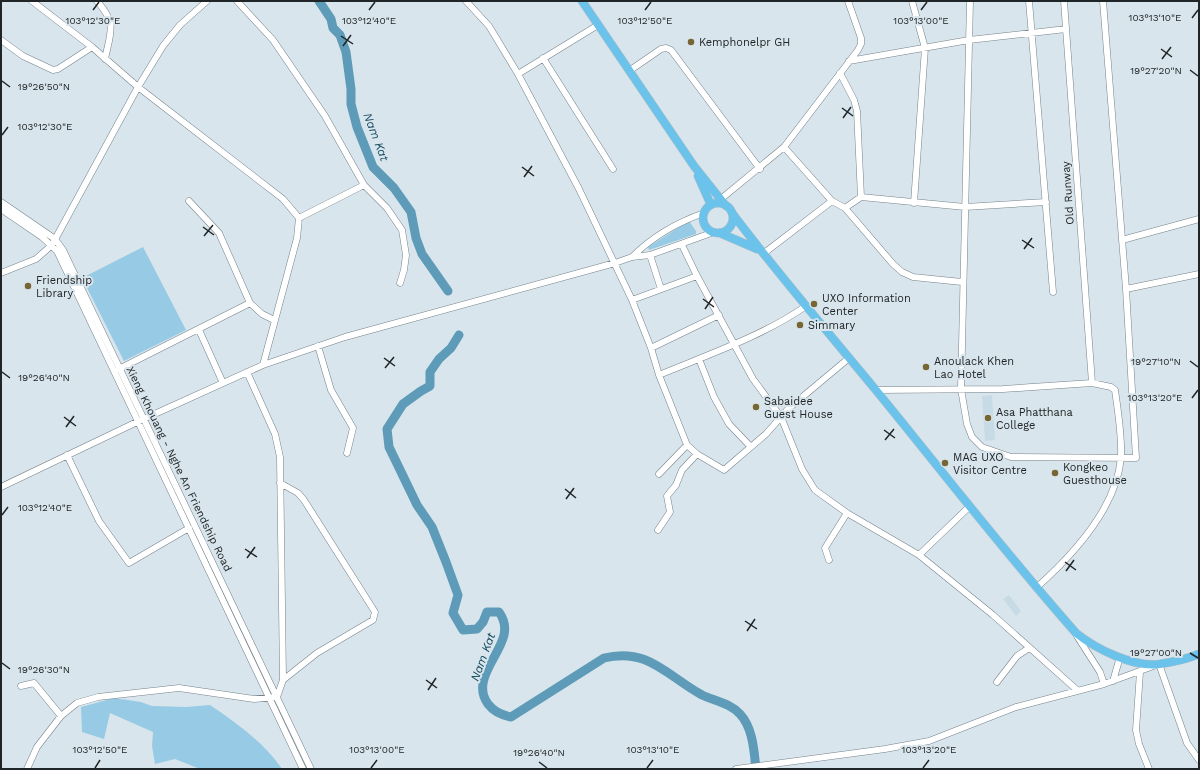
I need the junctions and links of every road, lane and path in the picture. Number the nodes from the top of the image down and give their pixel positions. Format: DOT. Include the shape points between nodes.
graph roads {
  1 [pos="32,1"];
  2 [pos="96,1"];
  3 [pos="207,1"];
  4 [pos="237,1"];
  5 [pos="466,1"];
  6 [pos="582,1"];
  7 [pos="848,1"];
  8 [pos="912,1"];
  9 [pos="970,1"];
  10 [pos="1029,1"];
  11 [pos="1064,1"];
  12 [pos="1103,1"];
  13 [pos="598,25"];
  14 [pos="1066,29"];
  15 [pos="1030,34"];
  16 [pos="1,40"];
  17 [pos="970,40"];
  18 [pos="92,48"];
  19 [pos="925,48"];
  20 [pos="543,58"];
  21 [pos="106,59"];
  22 [pos="849,61"];
  23 [pos="629,71"];
  24 [pos="840,73"];
  25 [pos="518,74"];
  26 [pos="138,87"];
  27 [pos="784,148"];
  28 [pos="694,166"];
  29 [pos="613,169"];
  30 [pos="760,169"];
  31 [pos="364,185"];
  32 [pos="861,198"];
  33 [pos="189,201"];
  34 [pos="832,201"];
  35 [pos="1,202"];
  36 [pos="1046,202"];
  37 [pos="724,203"];
  38 [pos="914,203"];
  39 [pos="711,205"];
  40 [pos="965,207"];
  41 [pos="845,208"];
  42 [pos="1,209"];
  43 [pos="704,213"];
  44 [pos="732,213"];
  45 [pos="299,218"];
  46 [pos="1199,219"];
  47 [pos="717,232"];
  48 [pos="1122,240"];
  49 [pos="54,242"];
  50 [pos="682,245"];
  51 [pos="761,251"];
  52 [pos="650,255"];
  53 [pos="632,257"];
  54 [pos="615,263"];
  55 [pos="1,273"];
  56 [pos="1199,274"];
  57 [pos="697,276"];
  58 [pos="962,282"];
  59 [pos="400,283"];
  60 [pos="661,289"];
  61 [pos="1126,289"];
  62 [pos="1052,292"];
  63 [pos="632,300"];
  64 [pos="250,303"];
  65 [pos="806,306"];
  66 [pos="719,316"];
  67 [pos="274,320"];
  68 [pos="199,330"];
  69 [pos="734,343"];
  70 [pos="318,346"];
  71 [pos="651,348"];
  72 [pos="849,358"];
  73 [pos="699,359"];
  74 [pos="263,365"];
  75 [pos="119,369"];
  76 [pos="247,372"];
  77 [pos="659,375"];
  78 [pos="1092,383"];
  79 [pos="223,384"];
  80 [pos="961,388"];
  81 [pos="876,390"];
  82 [pos="781,417"];
  83 [pos="143,419"];
  84 [pos="137,422"];
  85 [pos="687,445"];
  86 [pos="750,446"];
  87 [pos="346,454"];
  88 [pos="697,454"];
  89 [pos="67,455"];
  90 [pos="1121,458"];
  91 [pos="659,474"];
  92 [pos="280,483"];
  93 [pos="1,487"];
  94 [pos="969,507"];
  95 [pos="847,513"];
  96 [pos="189,528"];
  97 [pos="658,530"];
  98 [pos="919,555"];
  99 [pos="829,560"];
  100 [pos="1036,588"];
  101 [pos="1076,633"];
  102 [pos="1030,648"];
  103 [pos="1199,654"];
  104 [pos="1120,657"];
  105 [pos="1159,664"];
  106 [pos="1140,672"];
  107 [pos="283,680"];
  108 [pos="1113,681"];
  109 [pos="997,682"];
  110 [pos="1104,684"];
  111 [pos="21,686"];
  112 [pos="1077,690"];
  113 [pos="274,697"];
  114 [pos="61,716"];
  115 [pos="1199,760"];
  116 [pos="27,769"];
  117 [pos="303,769"];
  118 [pos="310,769"];
  119 [pos="736,769"];
  120 [pos="1149,769"];
  1 -- 18 [label="street"];
  2 -- 21 [label="street" via="106,12 111,23"];
  3 -- 26 [label="street" via="180,25"];
  4 -- 31 [label="street" via="273,40 325,116"];
  5 -- 25 [label="street" via="489,26"];
  6 -- 13 [label="highway"];
  7 -- 22 [label="street" via="861,38 858,50"];
  8 -- 19 [label="street"];
  9 -- 17 [label="street"];
  10 -- 15 [label="street"];
  11 -- 14 [label="street, Old Runway"];
  12 -- 48 [label="street"];
  13 -- 20 [label="street"];
  13 -- 23 [label="highway"];
  14 -- 15 [label="street"];
  14 -- 78 [label="street, Old Runway"];
  15 -- 17 [label="street"];
  15 -- 36 [label="street"];
  16 -- 18 [label="street" via="23,56 53,70"];
  17 -- 19 [label="street"];
  17 -- 40 [label="street"];
  18 -- 21 [label="street"];
  19 -- 22 [label="street"];
  19 -- 38 [label="street"];
  20 -- 25 [label="street"];
  20 -- 29 [label="street"];
  21 -- 26 [label="street"];
  22 -- 24 [label="street"];
  23 -- 28 [label="highway"];
  23 -- 30 [label="street" via="661,49 671,50"];
  24 -- 27 [label="street"];
  24 -- 32 [label="street" via="857,111"];
  25 -- 54 [label="street"];
  26 -- 45 [label="street" via="283,199"];
  26 -- 49 [label="street"];
  27 -- 30 [label="street"];
  27 -- 34 [label="street"];
  28 -- 37 [label="highway"];
  28 -- 39 [label="highway"];
  30 -- 37 [label="street"];
  31 -- 45 [label="street"];
  31 -- 59 [label="street" via="387,208 402,230 406,255"];
  32 -- 38 [label="street"];
  32 -- 41 [label="street"];
  33 -- 64 [label="street" via="219,233"];
  34 -- 41 [label="street"];
  34 -- 51 [label="street"];
  35 -- 49 [label="street, Xieng Khouang - Nghe An Friendship Road"];
  36 -- 40 [label="street"];
  36 -- 62 [label="street"];
  37 -- 39 [label="highway"];
  37 -- 44 [label="highway"];
  38 -- 40 [label="street"];
  39 -- 43 [label="highway"];
  40 -- 58 [label="street"];
  41 -- 58 [label="street" via="902,272 913,277"];
  42 -- 49 [label="street, Xieng Khouang - Nghe An Friendship Road"];
  43 -- 47 [label="highway" via="704,223 708,229"];
  43 -- 53 [label="street" via="688,219 646,243"];
  44 -- 47 [label="highway" via="731,225 727,231"];
  44 -- 51 [label="highway"];
  45 -- 67 [label="street" via="297,238"];
  46 -- 48 [label="street"];
  47 -- 50 [label="street"];
  47 -- 51 [label="highway"];
  48 -- 61 [label="street"];
  49 -- 55 [label="street" via="36,259"];
  49 -- 75 [label="street, Xieng Khouang - Nghe An Friendship Road" via="62,250"];
  49 -- 84 [label="street, Xieng Khouang - Nghe An Friendship Road"];
  50 -- 52 [label="street"];
  50 -- 57 [label="street"];
  51 -- 65 [label="highway"];
  52 -- 53 [label="street"];
  52 -- 60 [label="street"];
  53 -- 54 [label="street"];
  54 -- 63 [label="street"];
  54 -- 70 [label="street"];
  56 -- 61 [label="street"];
  57 -- 60 [label="street"];
  57 -- 66 [label="street"];
  58 -- 80 [label="street"];
  60 -- 63 [label="street"];
  61 -- 90 [label="street" via="1136,458"];
  63 -- 71 [label="street"];
  64 -- 67 [label="street" via="262,314"];
  64 -- 68 [label="street"];
  65 -- 69 [label="street" via="786,320"];
  65 -- 72 [label="highway"];
  66 -- 69 [label="street"];
  66 -- 71 [label="street"];
  67 -- 74 [label="street"];
  68 -- 75 [label="street"];
  68 -- 79 [label="street"];
  69 -- 73 [label="street"];
  69 -- 82 [label="street" via="753,379"];
  70 -- 74 [label="street"];
  70 -- 87 [label="street" via="331,390 354,428"];
  71 -- 77 [label="street"];
  72 -- 81 [label="highway"];
  72 -- 82 [label="street"];
  73 -- 77 [label="street"];
  73 -- 86 [label="street" via="714,397 729,424"];
  74 -- 76 [label="street"];
  75 -- 83 [label="street, Xieng Khouang - Nghe An Friendship Road"];
  76 -- 79 [label="street"];
  76 -- 92 [label="street" via="275,434 280,457"];
  77 -- 85 [label="street"];
  78 -- 80 [label="street" via="1002,389"];
  78 -- 90 [label="street" via="1115,390"];
  79 -- 83 [label="street"];
  80 -- 81 [label="street"];
  80 -- 90 [label="street" via="967,424 972,437 982,447 1012,457"];
  81 -- 94 [label="highway"];
  82 -- 86 [label="street" via="766,434"];
  82 -- 95 [label="street" via="806,478 815,490"];
  83 -- 84 [label="street"];
  83 -- 113 [label="street, Xieng Khouang - Nghe An Friendship Road"];
  84 -- 89 [label="street"];
  84 -- 96 [label="street, Xieng Khouang - Nghe An Friendship Road"];
  85 -- 88 [label="street"];
  85 -- 91 [label="street"];
  86 -- 88 [label="street" via="724,470"];
  88 -- 97 [label="street" via="682,470 668,496 670,512"];
  89 -- 93 [label="street"];
  89 -- 96 [label="street" via="100,521 130,563"];
  90 -- 100 [label="street" via="1115,484 1092,530 1070,556"];
  92 -- 107 [label="street"];
  92 -- 107 [label="street" via="298,493 304,500 375,612 372,620 323,649"];
  94 -- 98 [label="street"];
  94 -- 100 [label="highway"];
  95 -- 98 [label="street"];
  95 -- 99 [label="street" via="825,548"];
  96 -- 113 [label="street, Xieng Khouang - Nghe An Friendship Road"];
  98 -- 102 [label="street"];
  100 -- 101 [label="highway"];
  101 -- 104 [label="highway" via="1097,648"];
  101 -- 110 [label="street" via="1100,672"];
  102 -- 109 [label="street" via="1017,656"];
  102 -- 112 [label="street"];
  103 -- 105 [label="highway"];
  104 -- 105 [label="highway"];
  104 -- 108 [label="street"];
  105 -- 106 [label="street"];
  105 -- 115 [label="street" via="1187,743"];
  106 -- 108 [label="street"];
  106 -- 120 [label="street" via="1136,730"];
  107 -- 113 [label="street"];
  108 -- 110 [label="street"];
  110 -- 112 [label="street"];
  111 -- 114 [label="street" via="34,683"];
  112 -- 119 [label="street" via="1016,707 929,741"];
  113 -- 114 [label="street" via="254,699 179,688 98,697 77,703"];
  113 -- 117 [label="street, Xieng Khouang - Nghe An Friendship Road"];
  113 -- 118 [label="street, Xieng Khouang - Nghe An Friendship Road"];
  114 -- 116 [label="street" via="37,747"];
}
